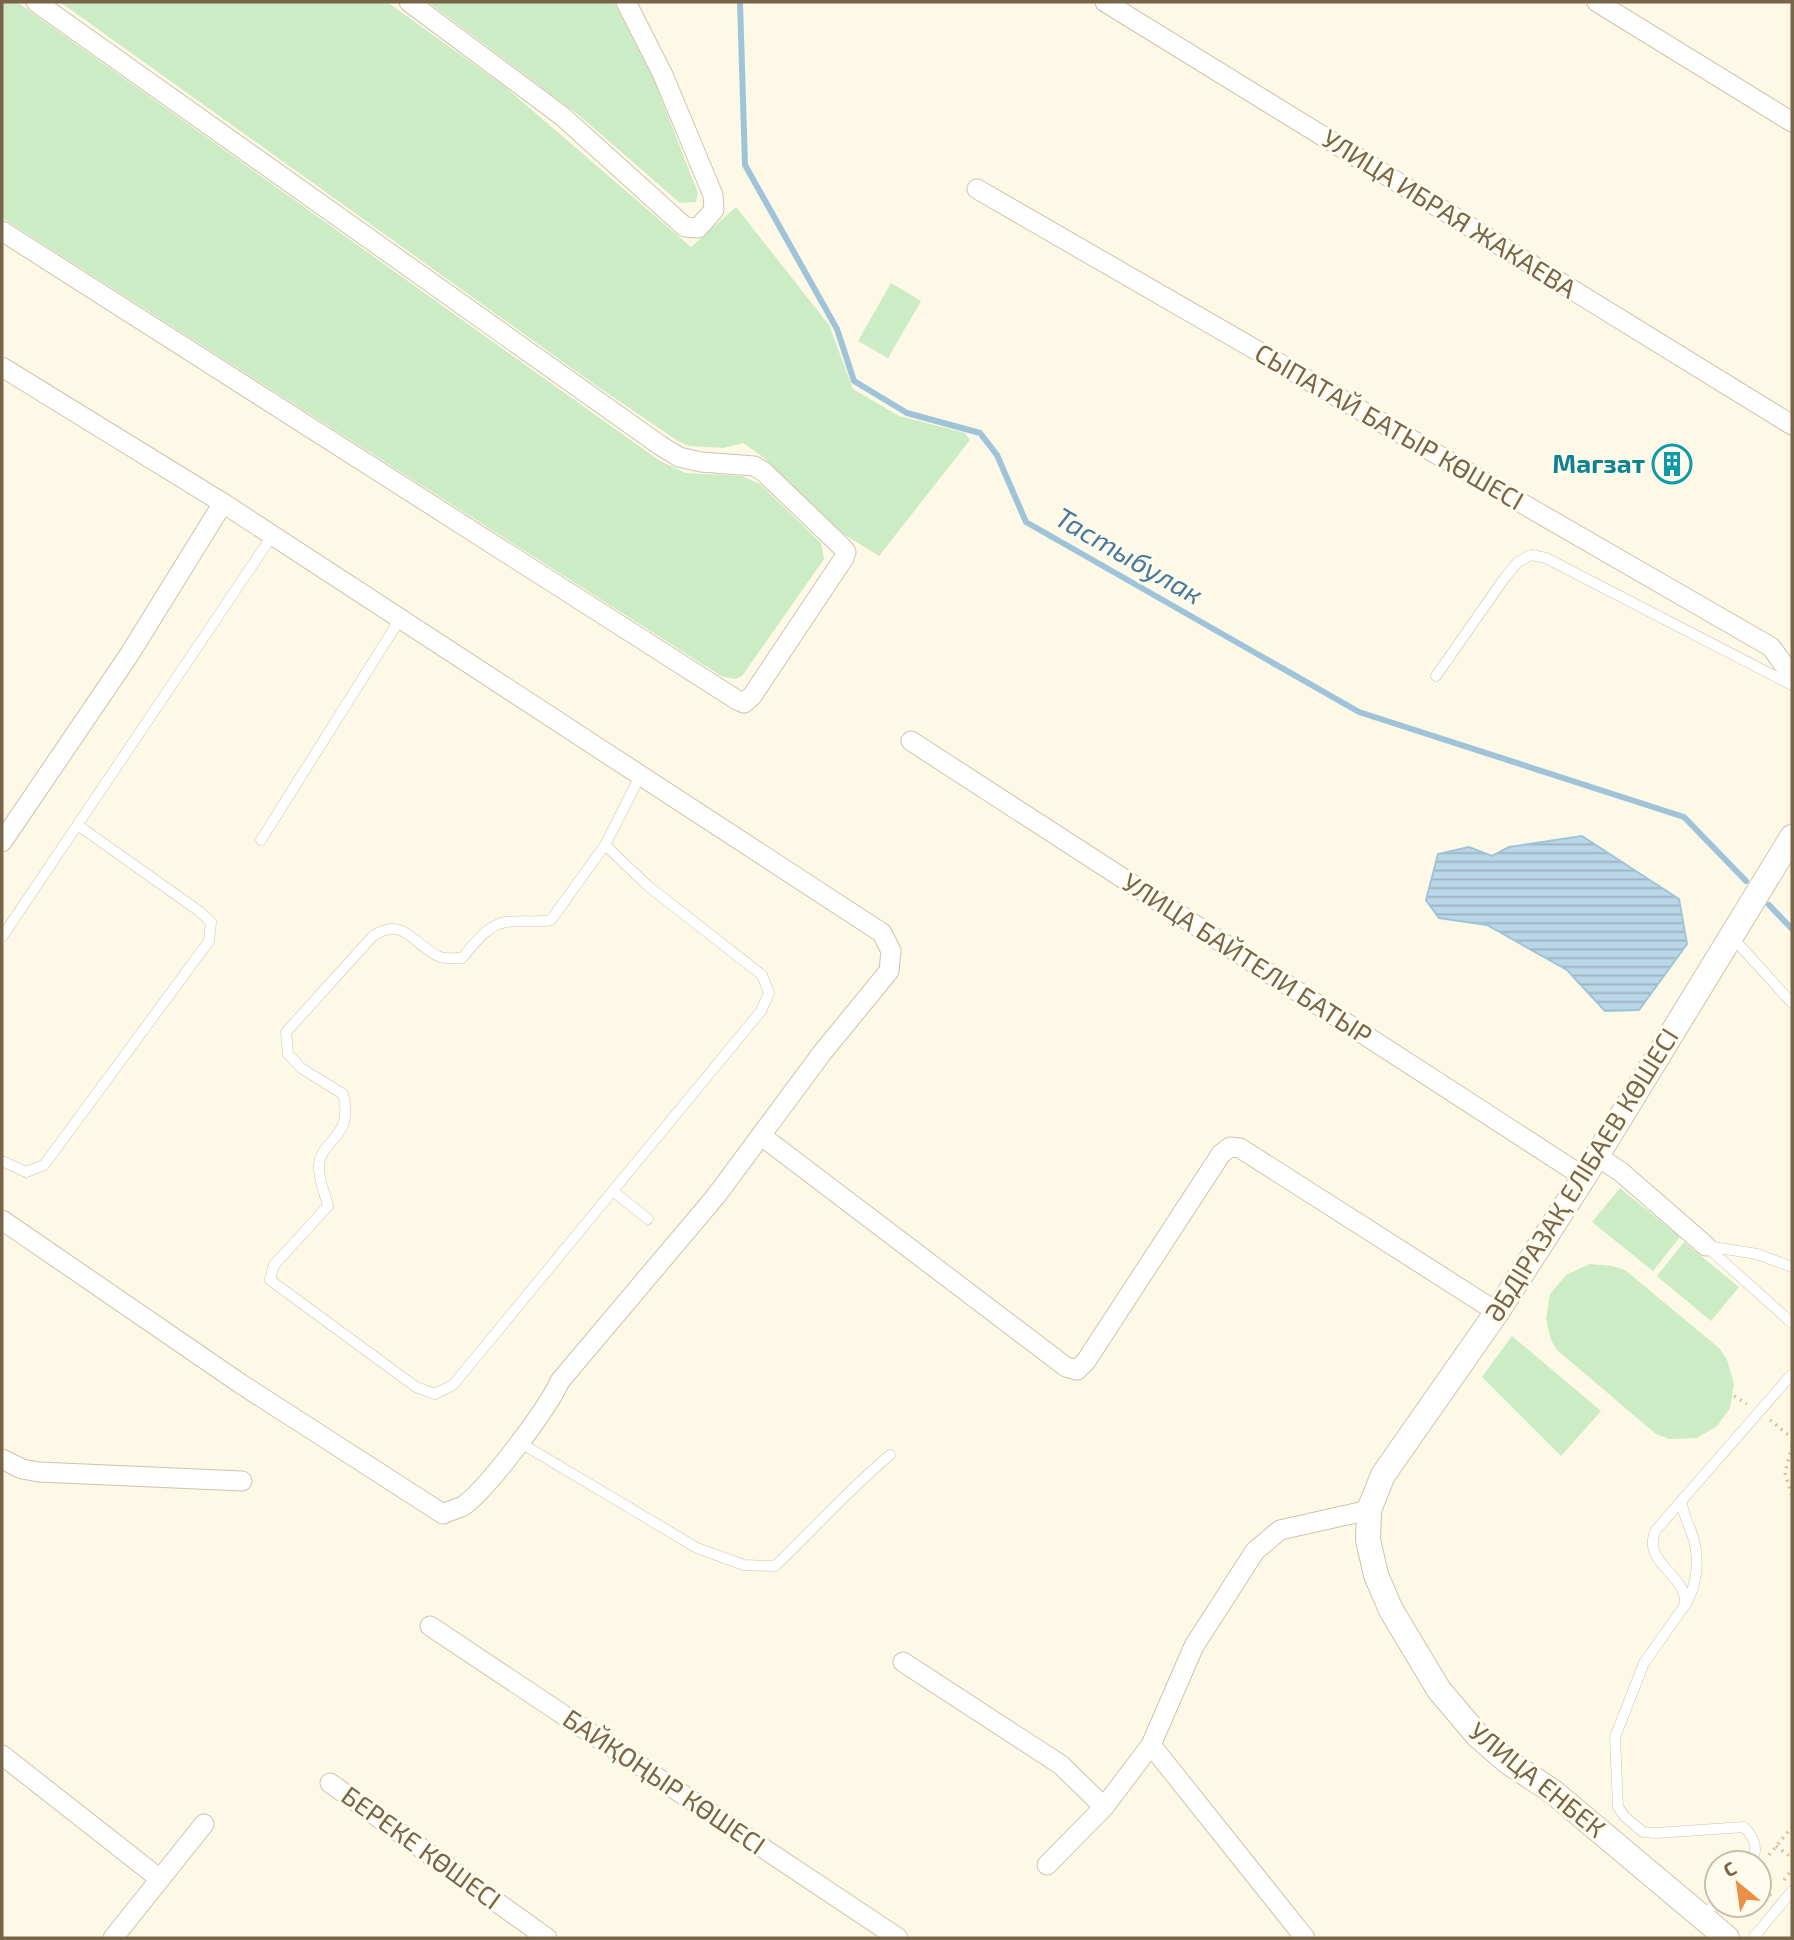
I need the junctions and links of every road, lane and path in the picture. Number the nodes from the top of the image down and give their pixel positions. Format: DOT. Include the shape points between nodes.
graph roads {
  1 [pos="36,2"];
  2 [pos="409,2"];
  3 [pos="626,2"];
  4 [pos="1105,2"];
  5 [pos="1597,2"];
  6 [pos="1792,122"];
  7 [pos="977,189"];
  8 [pos="2,232"];
  9 [pos="2,367"];
  10 [pos="1792,425"];
  11 [pos="223,503"];
  12 [pos="272,536"];
  13 [pos="400,619"];
  14 [pos="1436,676"];
  15 [pos="1792,676"];
  16 [pos="1792,685"];
  17 [pos="911,741"];
  18 [pos="640,776"];
  19 [pos="79,826"];
  20 [pos="1792,837"];
  21 [pos="261,840"];
  22 [pos="2,842"];
  23 [pos="605,845"];
  24 [pos="1732,936"];
  25 [pos="2,937"];
  26 [pos="1792,1003"];
  27 [pos="763,1137"];
  28 [pos="1597,1156"];
  29 [pos="2,1161"];
  30 [pos="1584,1177"];
  31 [pos="614,1192"];
  32 [pos="648,1219"];
  33 [pos="2,1220"];
  34 [pos="1706,1246"];
  35 [pos="1792,1267"];
  36 [pos="1497,1312"];
  37 [pos="1792,1323"];
  38 [pos="1792,1374"];
  39 [pos="518,1442"];
  40 [pos="1792,1446"];
  41 [pos="890,1455"];
  42 [pos="2,1459"];
  43 [pos="1792,1472"];
  44 [pos="1785,1473"];
  45 [pos="242,1481"];
  46 [pos="1792,1496"];
  47 [pos="1682,1501"];
  48 [pos="1369,1510"];
  49 [pos="1685,1605"];
  50 [pos="430,1626"];
  51 [pos="903,1662"];
  52 [pos="1151,1745"];
  53 [pos="2,1755"];
  54 [pos="330,1783"];
  55 [pos="1104,1807"];
  56 [pos="204,1824"];
  57 [pos="1792,1827"];
  58 [pos="1776,1846"];
  59 [pos="1756,1849"];
  60 [pos="1773,1850"];
  61 [pos="1792,1858"];
  62 [pos="1047,1865"];
  63 [pos="160,1879"];
  64 [pos="1792,1891"];
  65 [pos="1703,1905"];
  66 [pos="1715,1919"];
  67 [pos="113,1938"];
  68 [pos="547,1938"];
  69 [pos="898,1938"];
  70 [pos="1305,1938"];
  71 [pos="1727,1938"];
  72 [pos="1753,1938"];
  1 -- 8 [label="street" via="679,457 754,466 764,472 841,546 844,558 744,703"];
  2 -- 3 [label="street" via="562,116 685,227 698,228 714,209 713,195 663,75"];
  4 -- 10 [label="street, УЛИЦА ИБРАЯ ЖАКАЕВА"];
  5 -- 6 [label="street"];
  7 -- 15 [label="street, СЫПАТАЙ БАТЫР КӨШЕСІ" via="1771,648"];
  9 -- 11 [label="street"];
  11 -- 12 [label="street"];
  11 -- 22 [label="street" via="129,655"];
  12 -- 13 [label="street"];
  12 -- 19 [label="lane"];
  13 -- 18 [label="street"];
  13 -- 21 [label="lane"];
  14 -- 16 [label="lane" via="1506,576 1531,555 1546,558"];
  17 -- 30 [label="street, УЛИЦА БАЙТЕЛИ БАТЫР"];
  18 -- 23 [label="lane"];
  18 -- 27 [label="street" via="882,933 891,951 889,971"];
  19 -- 25 [label="lane"];
  19 -- 29 [label="lane" via="199,911 211,922 209,941 44,1165 26,1172"];
  20 -- 24 [label="street, ӘБДІРАЗАҚ ЕЛІБАЕВ КӨШЕСІ"];
  23 -- 31 [label="lane" via="648,886 762,975 769,993 761,1011"];
  23 -- 31 [label="lane" via="551,920 505,922 484,933 462,958 442,958 400,929 385,928 286,1032 288,1054 301,1068 343,1094 347,1111 342,1132 321,1155 318,1167 328,1206 274,1265 270,1280 416,1387 435,1394 453,1385"];
  24 -- 26 [label="lane"];
  24 -- 28 [label="street, ӘБДІРАЗАҚ ЕЛІБАЕВ КӨШЕСІ"];
  27 -- 36 [label="street" via="1066,1367 1077,1370 1230,1147 1240,1148"];
  27 -- 39 [label="street" via="560,1381 552,1399"];
  28 -- 30 [label="street, ӘБДІРАЗАҚ ЕЛІБАЕВ КӨШЕСІ"];
  28 -- 34 [label="street"];
  30 -- 36 [label="street, ӘБДІРАЗАҚ ЕЛІБАЕВ КӨШЕСІ"];
  31 -- 32 [label="lane"];
  33 -- 39 [label="street" via="241,1384 443,1514 462,1507 479,1491"];
  34 -- 35 [label="lane" via="1757,1254"];
  34 -- 37 [label="lane"];
  36 -- 48 [label="street, ӘБДІРАЗАҚ ЕЛІБАЕВ КӨШЕСІ" via="1382,1475"];
  38 -- 47 [label="lane"];
  39 -- 41 [label="lane" via="697,1548 744,1565 775,1566 850,1488"];
  40 -- 44 [label="path"];
  42 -- 45 [label="street" via="39,1472"];
  43 -- 44 [label="path"];
  44 -- 46 [label="path"];
  47 -- 49 [label="lane" via="1697,1571 1694,1591"];
  47 -- 49 [label="lane" via="1652,1540 1657,1559 1682,1586"];
  48 -- 52 [label="street" via="1280,1530 1255,1551 1194,1646"];
  48 -- 65 [label="street, УЛИЦА ЕНБЕК" via="1368,1541 1376,1575 1391,1610 1439,1690 1478,1736 1508,1762"];
  49 -- 59 [label="lane" via="1644,1663 1615,1737 1618,1807 1643,1832 1744,1827 1753,1836"];
  50 -- 69 [label="street, БАЙҚОҢЫР КӨШЕСІ"];
  51 -- 55 [label="street" via="1061,1765"];
  52 -- 55 [label="street"];
  52 -- 70 [label="street"];
  53 -- 63 [label="street"];
  54 -- 68 [label="street, БЕРЕКЕ КӨШЕСІ"];
  55 -- 62 [label="street"];
  56 -- 63 [label="street"];
  57 -- 58 [label="path"];
  58 -- 60 [label="path"];
  58 -- 61 [label="path"];
  63 -- 67 [label="street"];
  64 -- 72 [label="lane"];
  66 -- 71 [label="street, УЛИЦА ЕНБЕК"];
}
